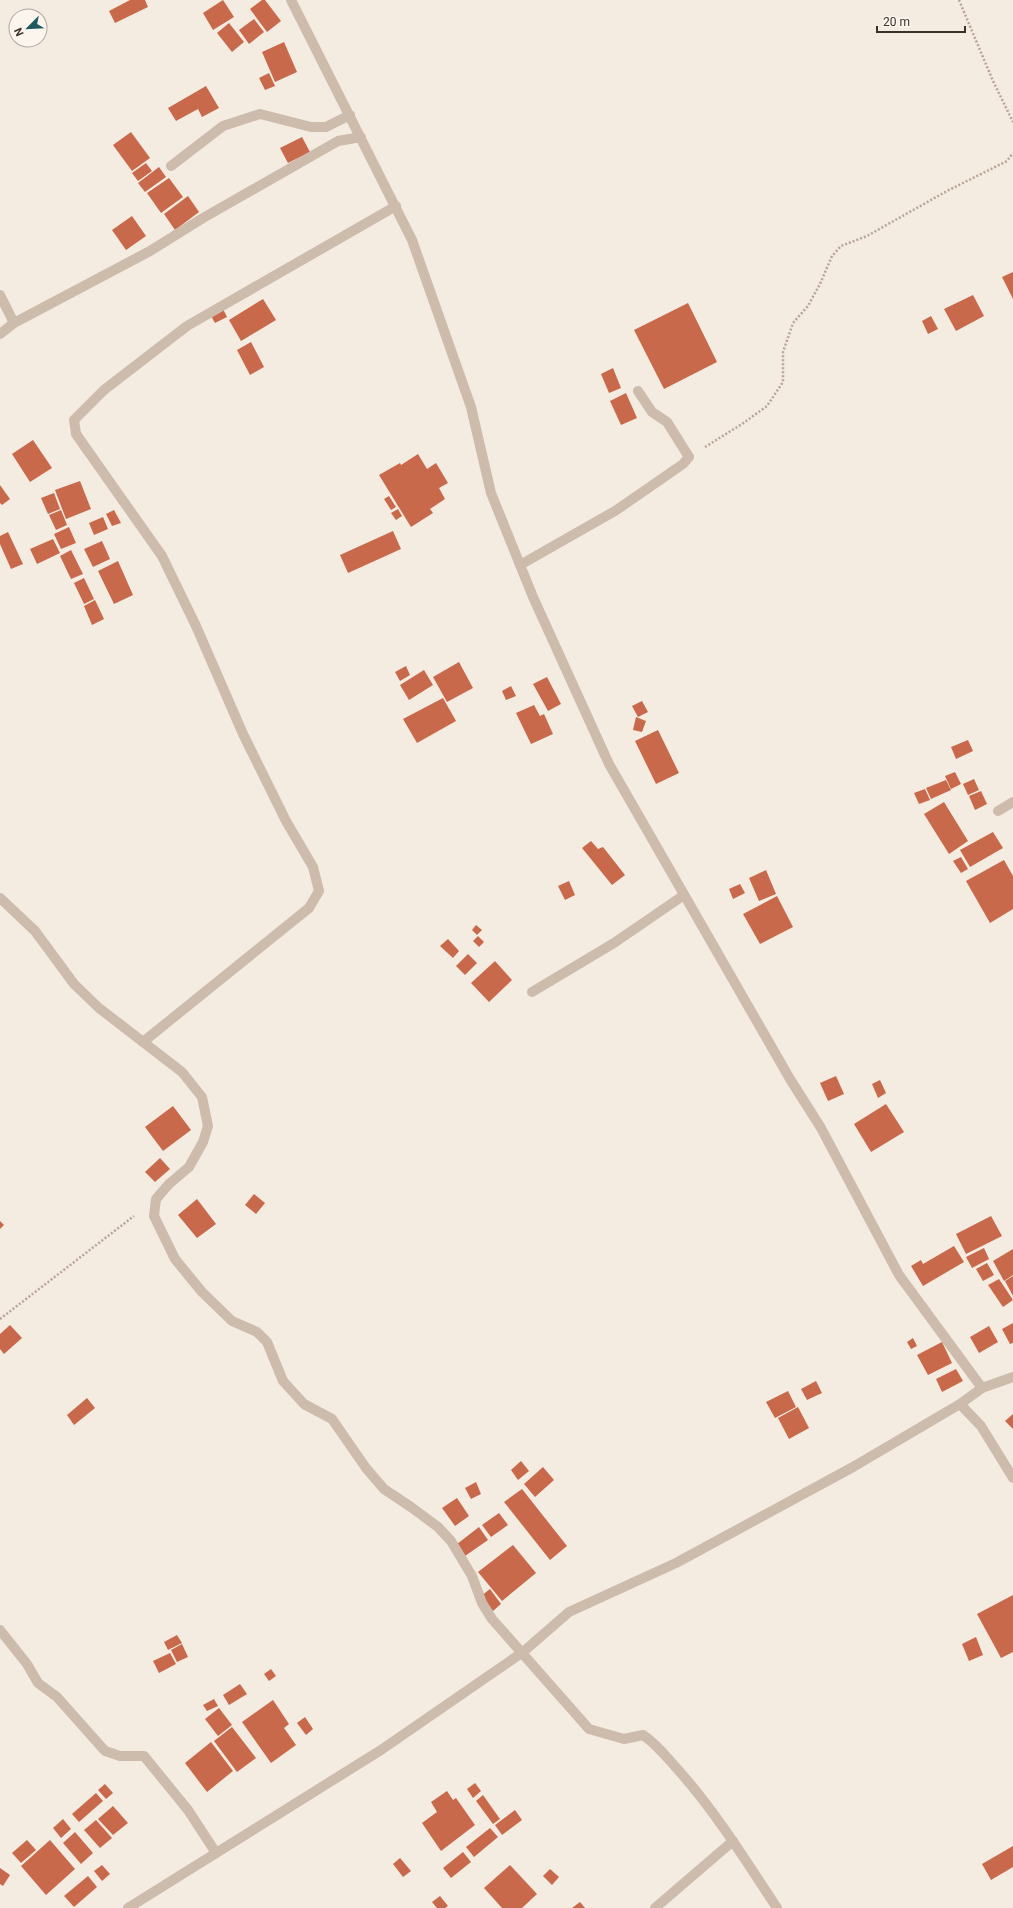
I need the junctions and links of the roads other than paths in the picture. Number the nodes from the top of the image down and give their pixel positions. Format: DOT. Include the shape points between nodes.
graph roads {
  1 [pos="291,0"];
  2 [pos="350,115"];
  3 [pos="361,137"];
  4 [pos="171,166"];
  5 [pos="396,206"];
  6 [pos="0,295"];
  7 [pos="14,323"];
  8 [pos="0,334"];
  9 [pos="638,390"];
  10 [pos="520,566"];
  11 [pos="1013,802"];
  12 [pos="998,811"];
  13 [pos="684,895"];
  14 [pos="0,898"];
  15 [pos="532,992"];
  16 [pos="143,1042"];
  17 [pos="1013,1377"];
  18 [pos="982,1388"];
  19 [pos="960,1404"];
  20 [pos="1013,1478"];
  21 [pos="0,1630"];
  22 [pos="523,1652"];
  23 [pos="733,1841"];
  24 [pos="216,1853"];
  25 [pos="128,1908"];
  26 [pos="655,1908"];
  27 [pos="777,1908"];
  1 -- 2 [label="street"];
  2 -- 3 [label="street"];
  2 -- 4 [label="street" via="326,127 310,127 260,114 222,126"];
  3 -- 5 [label="street"];
  3 -- 7 [label="street" via="338,141 150,251"];
  5 -- 10 [label="street" via="412,240 471,407 491,493"];
  5 -- 16 [label="street" via="187,326 104,390 74,420 76,434 162,556 243,734 286,821 314,867 319,891 309,908"];
  6 -- 7 [label="street"];
  7 -- 8 [label="street"];
  9 -- 10 [label="street" via="652,412 667,422 689,457 683,464 615,510"];
  10 -- 13 [label="street" via="609,764"];
  11 -- 12 [label="street"];
  13 -- 15 [label="street" via="614,943"];
  13 -- 18 [label="street" via="821,1128 899,1275"];
  14 -- 16 [label="street" via="35,931 74,984 99,1008"];
  16 -- 22 [label="street" via="182,1072 202,1097 208,1126 203,1142 189,1167 156,1199 154,1216 175,1259 202,1292 232,1321 257,1332 267,1342 283,1381 304,1404 332,1419 384,1489 438,1527 451,1541 472,1576 482,1603 492,1619"];
  17 -- 18 [label="street"];
  18 -- 19 [label="street"];
  19 -- 20 [label="street" via="981,1426"];
  19 -- 22 [label="street" via="853,1467 676,1563 569,1612"];
  21 -- 24 [label="street" via="27,1664 38,1683 57,1697 105,1751 120,1756 144,1756 188,1810"];
  22 -- 23 [label="street" via="588,1728 624,1738 643,1735 654,1743 698,1792"];
  22 -- 24 [label="street" via="380,1750"];
  23 -- 26 [label="street"];
  23 -- 27 [label="street"];
  24 -- 25 [label="street"];
}
